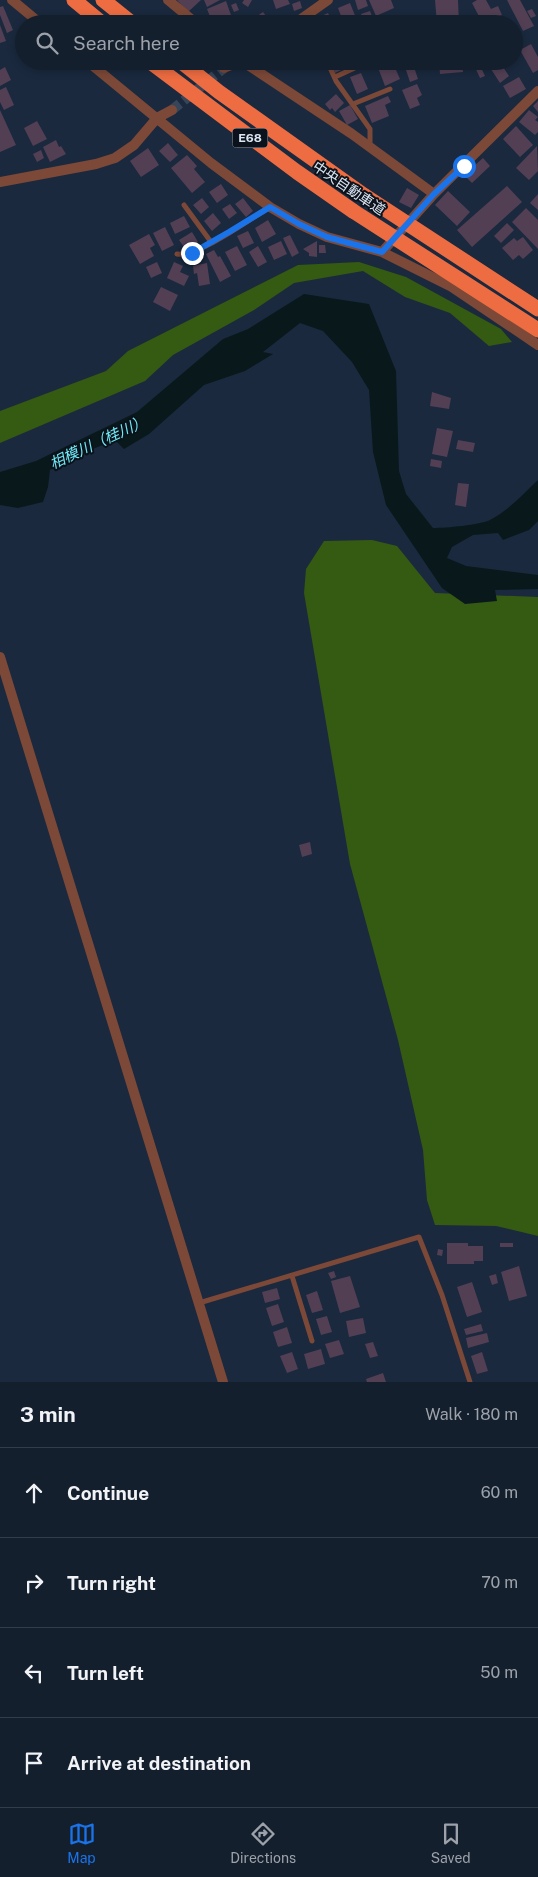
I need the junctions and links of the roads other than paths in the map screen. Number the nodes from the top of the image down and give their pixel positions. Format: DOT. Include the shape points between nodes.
graph roads {
  1 [pos="12,0"];
  2 [pos="74,0"];
  3 [pos="104,0"];
  4 [pos="168,0"];
  5 [pos="328,0"];
  6 [pos="30,15"];
  7 [pos="92,15"];
  8 [pos="122,15"];
  9 [pos="186,15"];
  10 [pos="312,15"];
  11 [pos="98,70"];
  12 [pos="161,70"];
  13 [pos="191,70"];
  14 [pos="254,70"];
  15 [pos="332,70"];
  16 [pos="350,70"];
  17 [pos="335,77"];
  18 [pos="390,89"];
  19 [pos="538,91"];
  20 [pos="353,104"];
  21 [pos="172,110"];
  22 [pos="157,118"];
  23 [pos="370,147"];
  24 [pos="0,182"];
  25 [pos="434,194"];
  26 [pos="184,205"];
  27 [pos="270,207"];
  28 [pos="211,242"];
  29 [pos="382,252"];
  30 [pos="177,254"];
  31 [pos="538,309"];
  32 [pos="538,330"];
  33 [pos="538,345"];
  34 [pos="0,657"];
  35 [pos="292,1276"];
  36 [pos="199,1303"];
  37 [pos="312,1340"];
  38 [pos="223,1382"];
  39 [pos="470,1382"];
  1 -- 6 [label="street"];
  2 -- 7 [label="highway"];
  3 -- 8 [label="highway"];
  4 -- 9 [label="street"];
  5 -- 10 [label="street"];
  11 -- 22 [label="street"];
  12 -- 32 [label="highway, 中央自動車道 / E68, bridge" via="353,211"];
  13 -- 31 [label="highway, 中央自動車道 / E68, bridge" via="365,196"];
  14 -- 23 [label="street"];
  15 -- 17 [label="lane"];
  16 -- 17 [label="lane"];
  17 -- 20 [label="lane"];
  18 -- 20 [label="lane"];
  19 -- 25 [label="street"];
  20 -- 23 [label="lane" via="370,129"];
  21 -- 22 [label="street"];
  22 -- 24 [label="street" via="134,145 115,158"];
  22 -- 27 [label="street"];
  23 -- 25 [label="street"];
  25 -- 29 [label="street"];
  26 -- 28 [label="lane"];
  27 -- 28 [label="lane"];
  27 -- 29 [label="street" via="327,237"];
  28 -- 30 [label="lane" via="192,253"];
  29 -- 33 [label="street" via="452,287"];
  34 -- 36 [label="street"];
  35 -- 36 [label="lane"];
  35 -- 37 [label="lane"];
  35 -- 39 [label="lane" via="419,1237"];
  36 -- 38 [label="street"];
}
